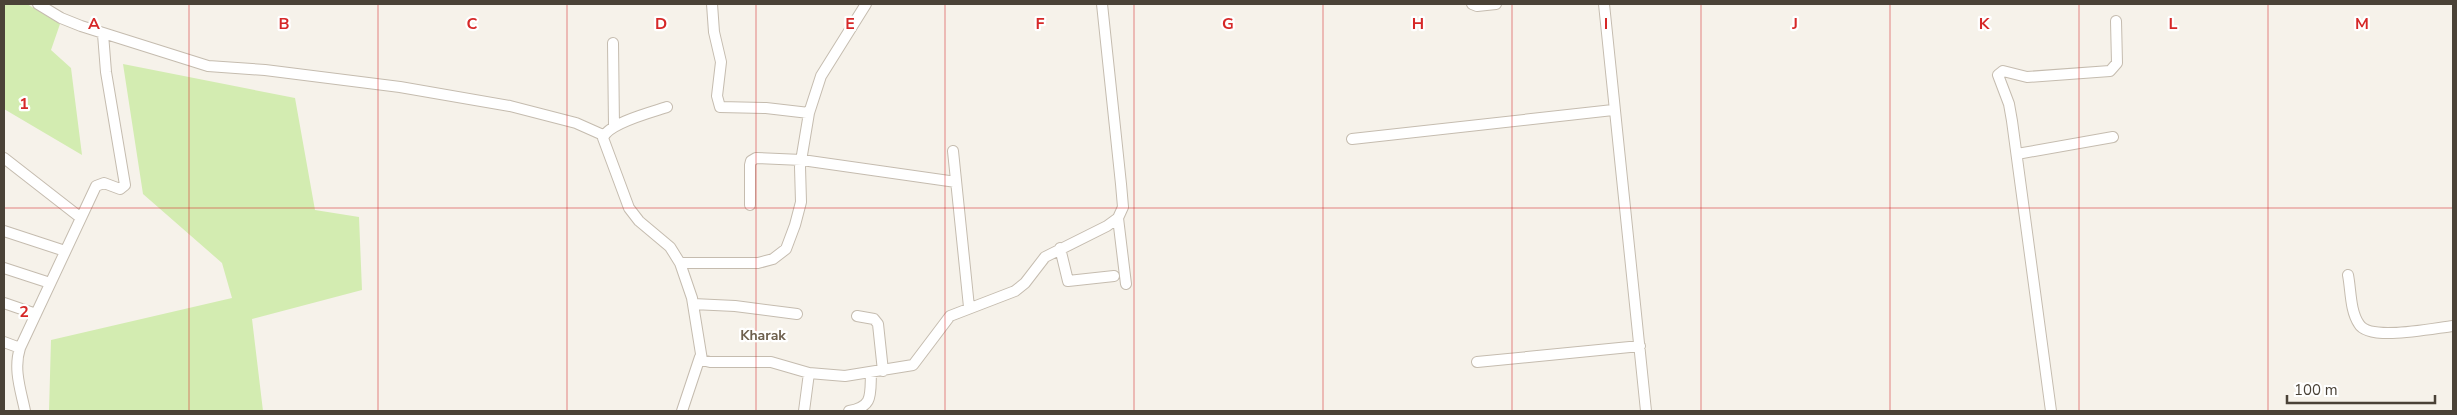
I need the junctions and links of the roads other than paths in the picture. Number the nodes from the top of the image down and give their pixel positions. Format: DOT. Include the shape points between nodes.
graph roads {
  1 [pos="38,4"];
  2 [pos="712,4"];
  3 [pos="866,4"];
  4 [pos="1102,4"];
  5 [pos="1472,4"];
  6 [pos="1496,4"];
  7 [pos="1604,4"];
  8 [pos="2116,21"];
  9 [pos="103,34"];
  10 [pos="613,44"];
  11 [pos="667,108"];
  12 [pos="1613,110"];
  13 [pos="809,113"];
  14 [pos="614,127"];
  15 [pos="603,135"];
  16 [pos="2113,137"];
  17 [pos="1352,139"];
  18 [pos="953,151"];
  19 [pos="2017,154"];
  20 [pos="4,158"];
  21 [pos="802,160"];
  22 [pos="956,182"];
  23 [pos="750,205"];
  24 [pos="81,218"];
  25 [pos="1118,218"];
  26 [pos="4,231"];
  27 [pos="1060,248"];
  28 [pos="65,251"];
  29 [pos="680,263"];
  30 [pos="4,268"];
  31 [pos="2348,275"];
  32 [pos="1114,276"];
  33 [pos="50,283"];
  34 [pos="1126,284"];
  35 [pos="4,304"];
  36 [pos="693,304"];
  37 [pos="969,307"];
  38 [pos="36,314"];
  39 [pos="797,314"];
  40 [pos="857,316"];
  41 [pos="2453,326"];
  42 [pos="4,342"];
  43 [pos="1640,346"];
  44 [pos="20,348"];
  45 [pos="700,357"];
  46 [pos="1477,362"];
  47 [pos="883,371"];
  48 [pos="871,372"];
  49 [pos="809,373"];
  50 [pos="25,411"];
  51 [pos="682,411"];
  52 [pos="804,411"];
  53 [pos="849,411"];
  54 [pos="1646,411"];
  55 [pos="2052,411"];
  1 -- 9 [label="street" via="61,18"];
  2 -- 13 [label="street" via="721,62 717,96 720,107"];
  3 -- 13 [label="street" via="821,76"];
  4 -- 25 [label="street" via="1123,207"];
  5 -- 6 [label="street"];
  7 -- 12 [label="street"];
  8 -- 19 [label="street" via="2117,63 2110,71 2027,78 2005,71 1998,74 2009,104"];
  9 -- 15 [label="street" via="208,66 400,87 510,106"];
  9 -- 24 [label="street" via="126,185 120,189 98,184"];
  10 -- 14 [label="street"];
  11 -- 14 [label="street"];
  12 -- 17 [label="street"];
  12 -- 43 [label="street"];
  13 -- 21 [label="street"];
  14 -- 15 [label="street"];
  15 -- 29 [label="street" via="629,208 670,248"];
  16 -- 19 [label="street"];
  18 -- 22 [label="street"];
  19 -- 55 [label="street"];
  20 -- 24 [label="street"];
  21 -- 22 [label="street"];
  21 -- 23 [label="street" via="753,159 750,165"];
  21 -- 29 [label="street" via="798,213 789,243 781,253 758,263"];
  22 -- 37 [label="street"];
  24 -- 28 [label="street"];
  25 -- 27 [label="street"];
  25 -- 34 [label="street"];
  26 -- 28 [label="street"];
  27 -- 32 [label="street" via="1068,281"];
  27 -- 37 [label="street" via="1041,261 1015,291"];
  28 -- 33 [label="street"];
  29 -- 36 [label="street"];
  30 -- 33 [label="street"];
  31 -- 41 [label="street" via="2354,316 2362,329 2384,334"];
  33 -- 38 [label="street"];
  35 -- 38 [label="street"];
  36 -- 39 [label="street"];
  36 -- 45 [label="street"];
  37 -- 47 [label="street" via="946,319 913,364"];
  38 -- 44 [label="street"];
  40 -- 47 [label="street" via="874,319 878,324"];
  42 -- 44 [label="street"];
  43 -- 46 [label="street"];
  43 -- 54 [label="street"];
  44 -- 50 [label="street" via="17,372"];
  45 -- 49 [label="street" via="710,362 780,363"];
  45 -- 51 [label="street"];
  47 -- 48 [label="street"];
  48 -- 49 [label="street" via="844,376"];
  48 -- 53 [label="street" via="868,401 863,408"];
  49 -- 52 [label="street"];
}
